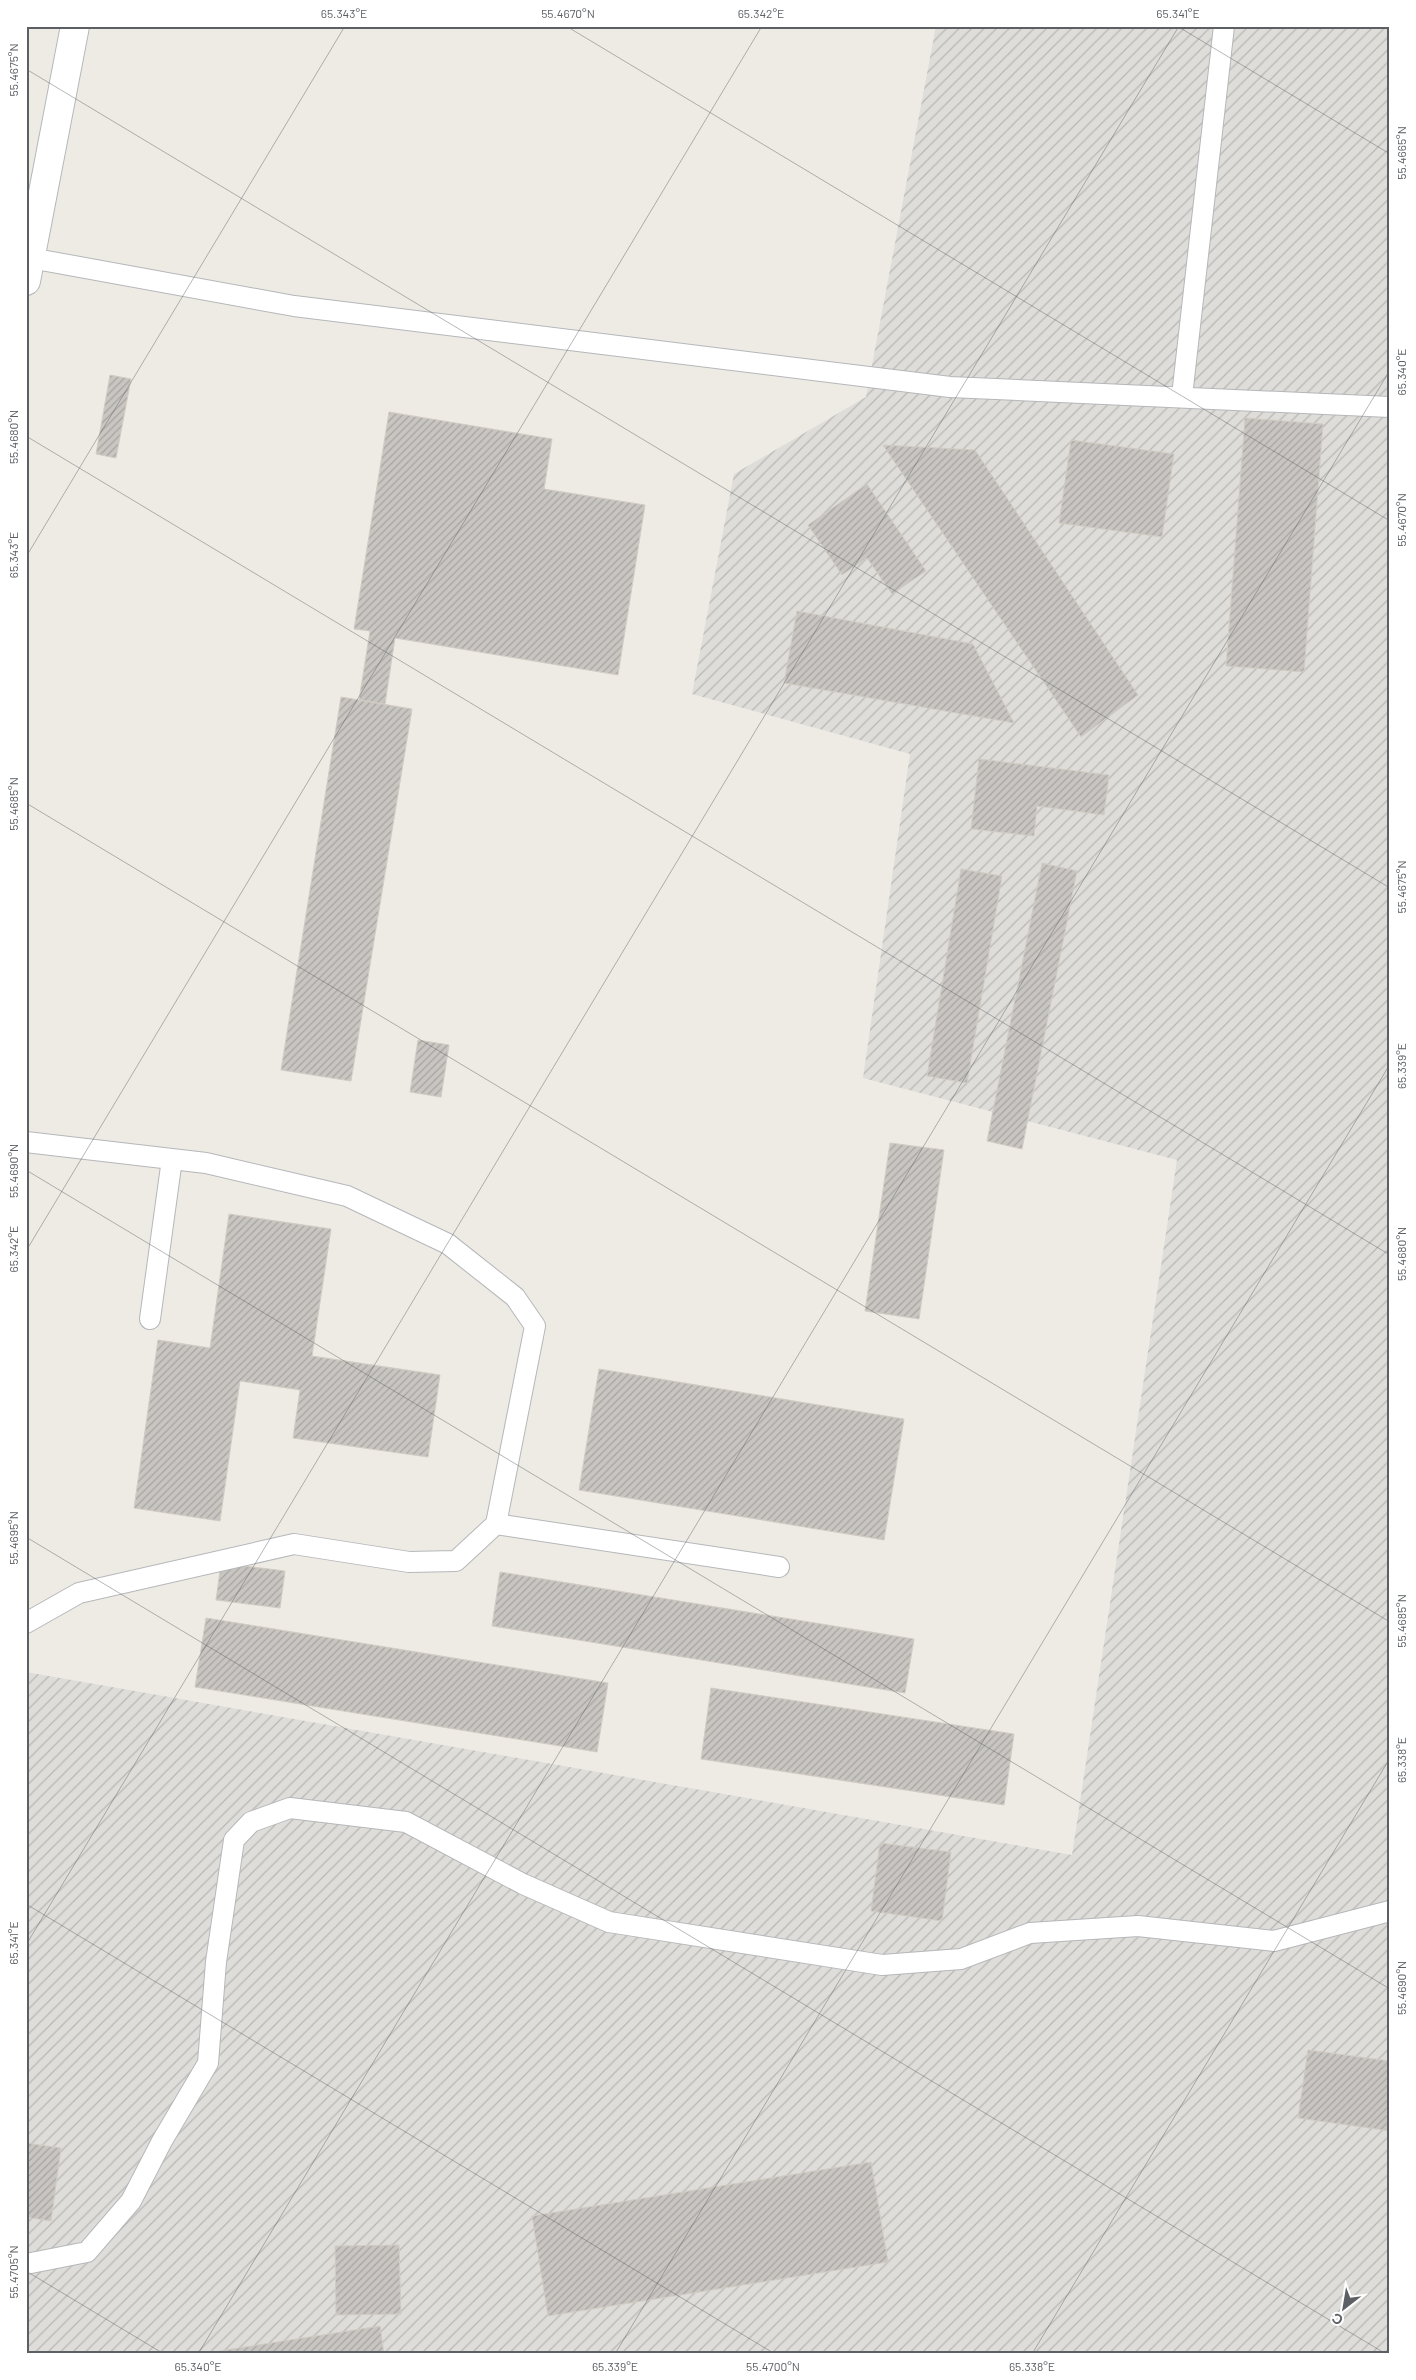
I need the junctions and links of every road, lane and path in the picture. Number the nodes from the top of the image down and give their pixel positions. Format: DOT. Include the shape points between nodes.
graph roads {
  1 [pos="75,26"];
  2 [pos="1224,26"];
  3 [pos="28,269"];
  4 [pos="1182,396"];
  5 [pos="1390,406"];
  6 [pos="26,1142"];
  7 [pos="172,1159"];
  8 [pos="150,1319"];
  9 [pos="496,1524"];
  10 [pos="779,1567"];
  11 [pos="26,1623"];
  12 [pos="1390,1911"];
  13 [pos="26,2264"];
  1 -- 3 [label="main road"];
  2 -- 4 [label="lane"];
  3 -- 4 [label="lane" via="294,306 950,387"];
  4 -- 5 [label="lane"];
  6 -- 7 [label="lane"];
  7 -- 8 [label="lane"];
  7 -- 9 [label="lane" via="206,1163 347,1196 448,1244 514,1297 535,1326"];
  9 -- 10 [label="lane"];
  9 -- 11 [label="lane" via="456,1561 409,1562 294,1544 79,1593"];
  12 -- 13 [label="lane" via="1274,1941 1138,1926 1030,1932 961,1959 882,1965 609,1922 523,1884 406,1822 290,1808 251,1822 234,1840 216,1962 208,2062 131,2201 87,2252"];
}
